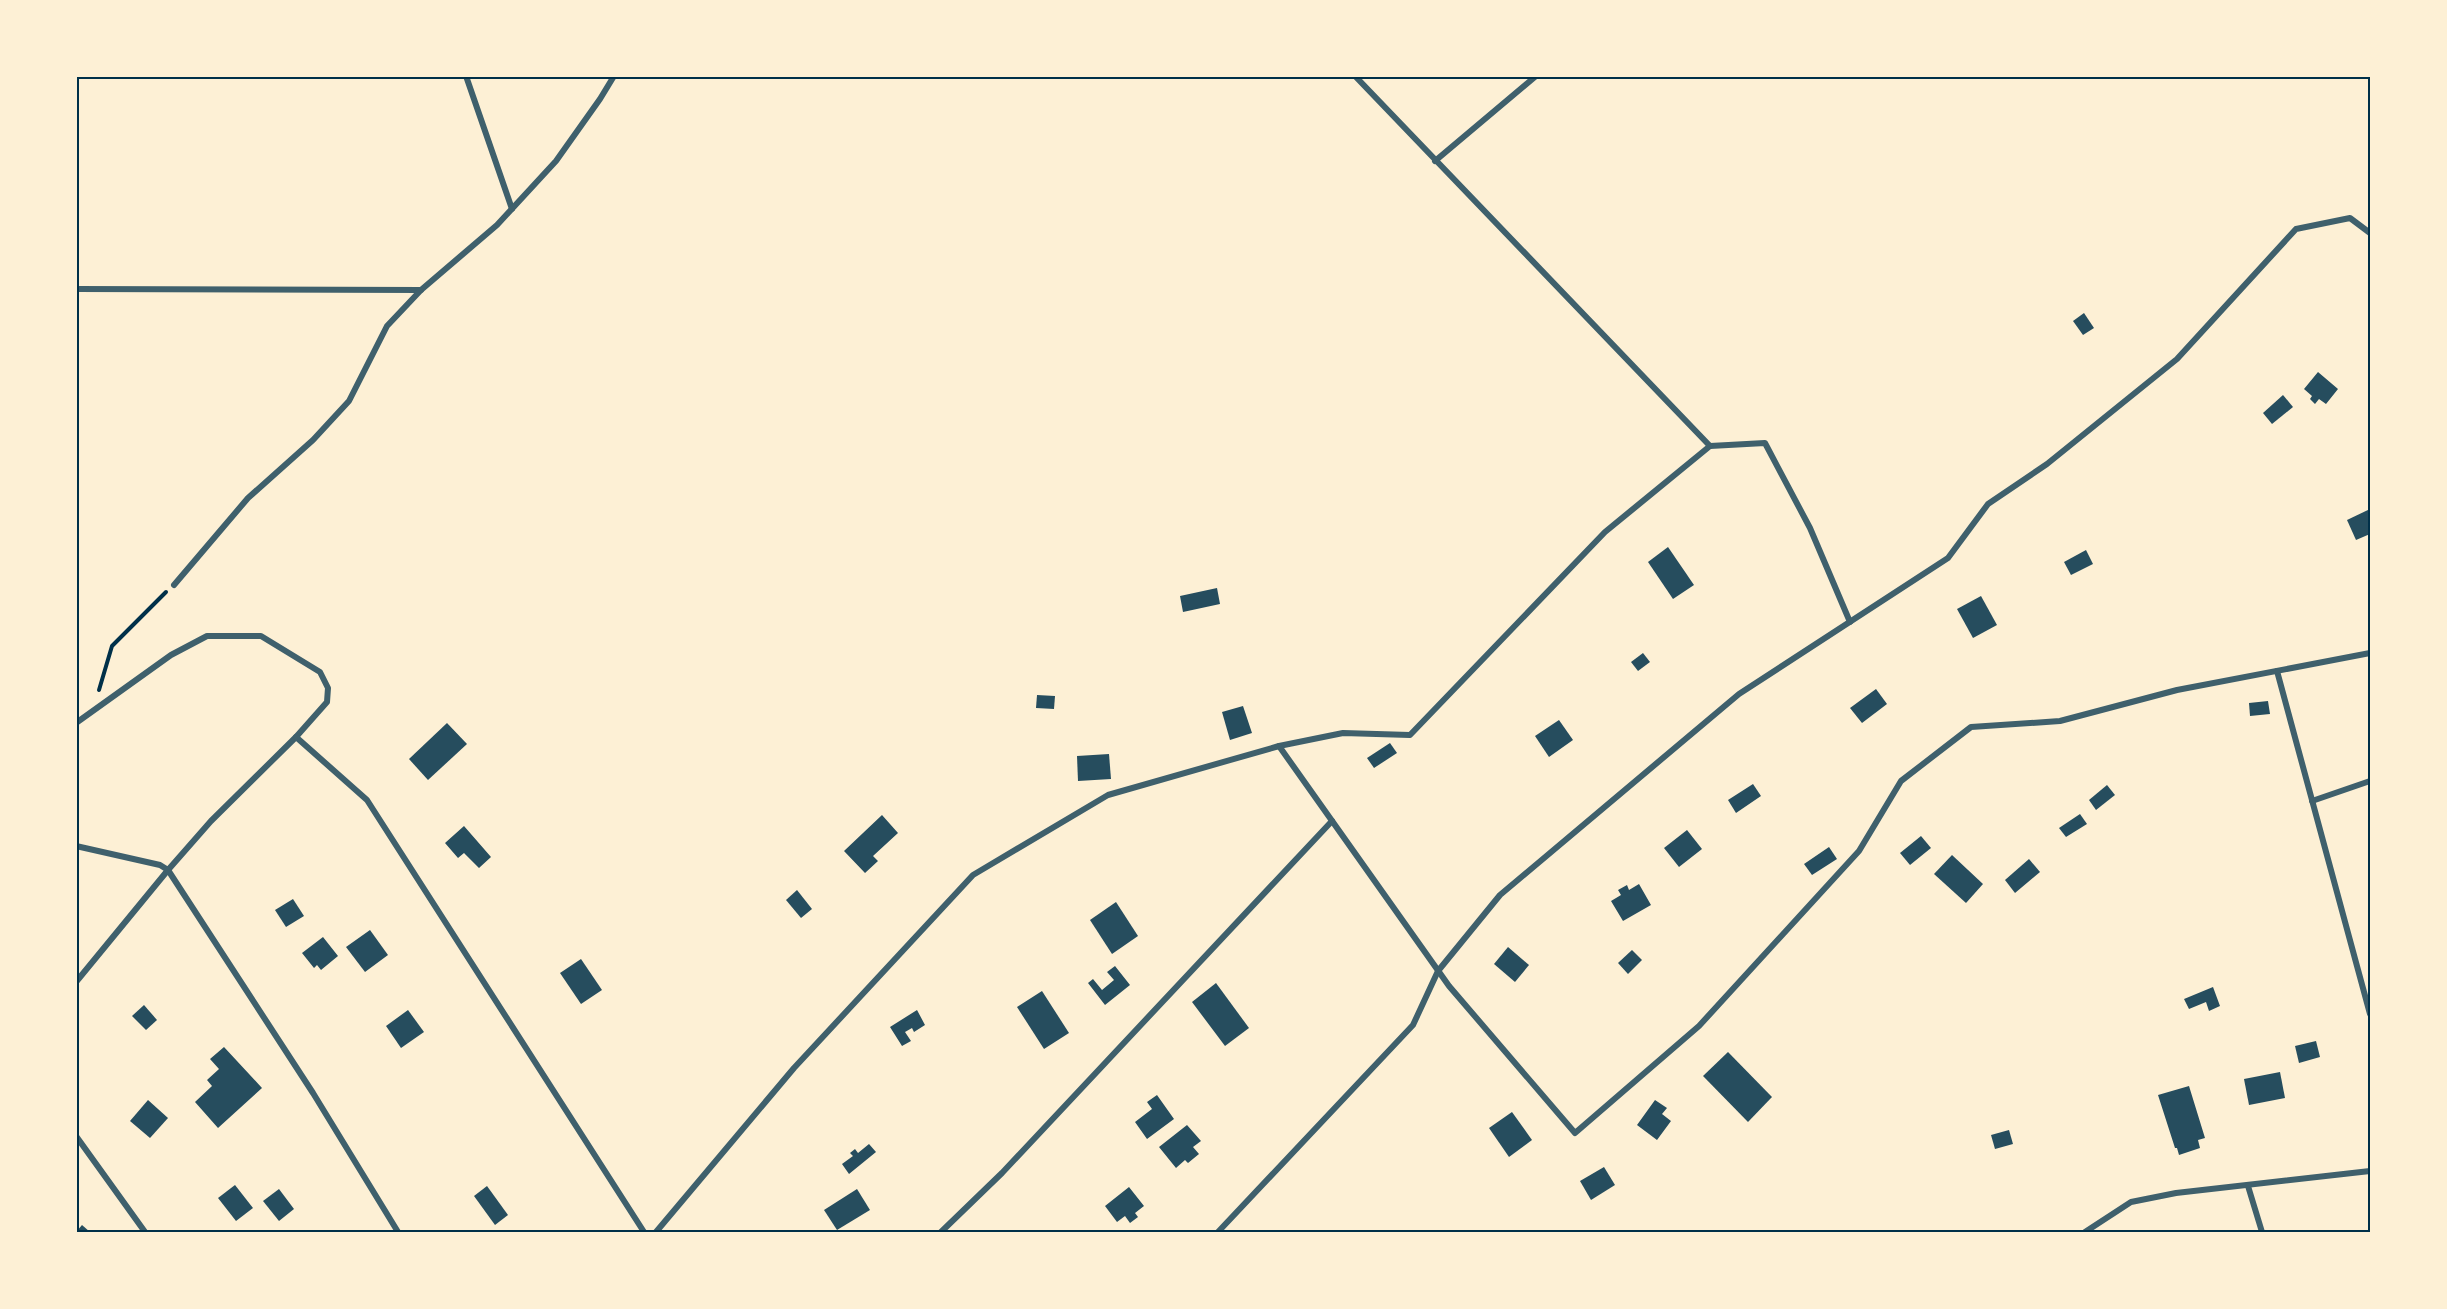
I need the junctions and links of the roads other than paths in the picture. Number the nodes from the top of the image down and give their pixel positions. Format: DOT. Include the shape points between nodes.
graph roads {
  1 [pos="466,76"];
  2 [pos="614,76"];
  3 [pos="1355,76"];
  4 [pos="1536,76"];
  5 [pos="1436,161"];
  6 [pos="512,209"];
  7 [pos="2370,232"];
  8 [pos="76,289"];
  9 [pos="421,291"];
  10 [pos="1710,446"];
  11 [pos="174,585"];
  12 [pos="1850,622"];
  13 [pos="2370,653"];
  14 [pos="2277,671"];
  15 [pos="76,723"];
  16 [pos="296,737"];
  17 [pos="1279,746"];
  18 [pos="2370,781"];
  19 [pos="2312,801"];
  20 [pos="1332,820"];
  21 [pos="76,846"];
  22 [pos="168,870"];
  23 [pos="1438,971"];
  24 [pos="76,982"];
  25 [pos="2370,1014"];
  26 [pos="76,1136"];
  27 [pos="2370,1171"];
  28 [pos="2248,1186"];
  29 [pos="145,1233"];
  30 [pos="398,1233"];
  31 [pos="644,1233"];
  32 [pos="656,1233"];
  33 [pos="941,1233"];
  34 [pos="1218,1233"];
  35 [pos="2085,1233"];
  36 [pos="2262,1233"];
  1 -- 6 [label="street"];
  2 -- 6 [label="street" via="556,161"];
  3 -- 5 [label="street"];
  4 -- 5 [label="street"];
  5 -- 10 [label="street"];
  6 -- 9 [label="street"];
  7 -- 12 [label="street" via="2350,218 2296,229 2177,359 2047,464 1988,504 1948,558"];
  8 -- 9 [label="street"];
  9 -- 11 [label="street" via="387,326 350,401 248,498"];
  10 -- 12 [label="street" via="1765,443 1810,528"];
  10 -- 17 [label="street" via="1605,531 1410,735 1343,734"];
  12 -- 23 [label="street" via="1739,694 1500,894"];
  13 -- 14 [label="street"];
  14 -- 19 [label="street"];
  14 -- 23 [label="street" via="2177,690 2060,722 1971,727 1901,781 1859,851 1699,1026 1575,1133"];
  15 -- 16 [label="street" via="171,655 207,636 261,636 320,672 328,688 327,702"];
  16 -- 22 [label="street"];
  16 -- 31 [label="street" via="367,800"];
  17 -- 20 [label="street"];
  17 -- 32 [label="street" via="1108,795 973,875 794,1068"];
  18 -- 19 [label="street"];
  19 -- 25 [label="street"];
  20 -- 23 [label="street"];
  20 -- 33 [label="street" via="1002,1173"];
  21 -- 22 [label="street"];
  22 -- 24 [label="street"];
  22 -- 30 [label="street" via="313,1093"];
  23 -- 34 [label="street" via="1413,1025"];
  26 -- 29 [label="street"];
  27 -- 28 [label="street"];
  28 -- 35 [label="street" via="2131,1202"];
  28 -- 36 [label="street"];
}
